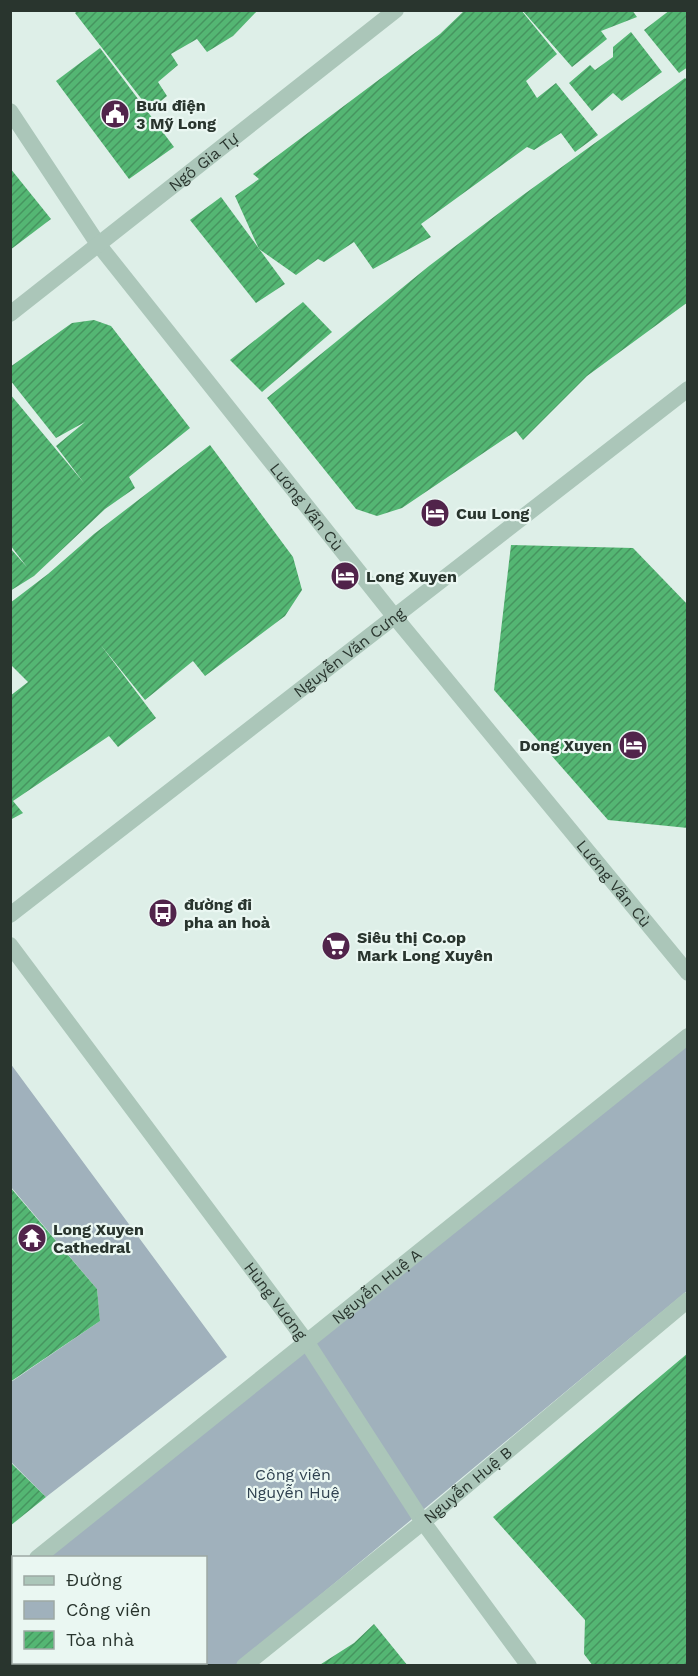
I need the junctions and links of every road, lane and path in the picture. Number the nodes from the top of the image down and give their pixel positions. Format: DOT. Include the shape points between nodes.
graph roads {
  1 [pos="396,10"];
  2 [pos="10,111"];
  3 [pos="98,244"];
  4 [pos="10,314"];
  5 [pos="687,389"];
  6 [pos="394,616"];
  7 [pos="10,915"];
  8 [pos="10,945"];
  9 [pos="687,973"];
  10 [pos="687,1036"];
  11 [pos="687,1300"];
  12 [pos="306,1341"];
  13 [pos="423,1522"];
  14 [pos="38,1556"];
  15 [pos="244,1665"];
  16 [pos="529,1665"];
  1 -- 3 [label="street, Ngô Gia Tự"];
  2 -- 3 [label="street, Lương Vãn Cù"];
  3 -- 4 [label="street, Ngô Gia Tự"];
  3 -- 6 [label="street, Lương Vãn Cù"];
  5 -- 6 [label="street, Nguyễn Văn Cưng"];
  6 -- 7 [label="street, Nguyễn Văn Cưng"];
  6 -- 9 [label="street, Lương Vãn Cù"];
  8 -- 12 [label="street, Hùng Vương"];
  10 -- 12 [label="street, Nguyễn Huệ A"];
  11 -- 13 [label="street, Nguyễn Huệ B"];
  12 -- 13 [label="street, Hùng Vương"];
  12 -- 14 [label="street, Nguyễn Huệ A"];
  13 -- 15 [label="street, Nguyễn Huệ B"];
  13 -- 16 [label="street, Hùng Vương"];
}
